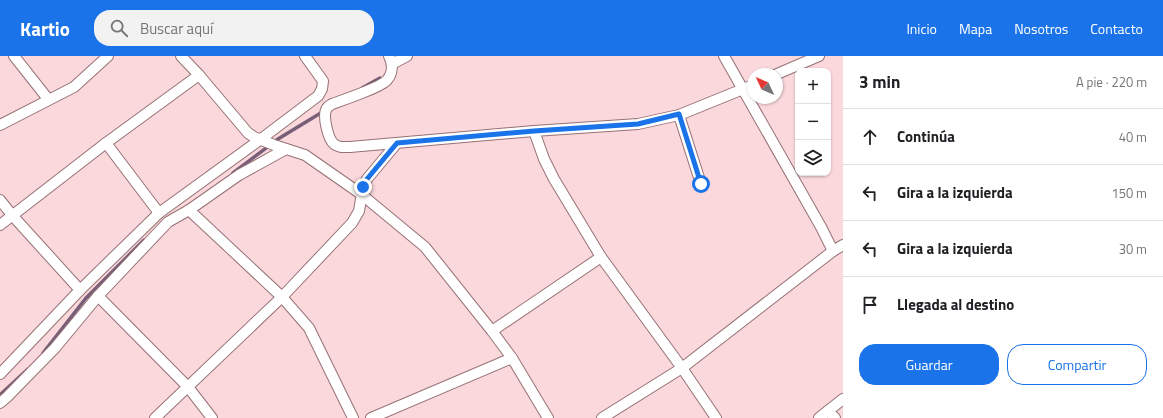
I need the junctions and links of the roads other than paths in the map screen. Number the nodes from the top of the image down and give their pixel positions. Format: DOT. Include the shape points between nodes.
graph roads {
  1 [pos="14,56"];
  2 [pos="108,56"];
  3 [pos="305,56"];
  4 [pos="407,56"];
  5 [pos="724,56"];
  6 [pos="819,56"];
  7 [pos="184,57"];
  8 [pos="391,60"];
  9 [pos="783,71"];
  10 [pos="199,75"];
  11 [pos="747,88"];
  12 [pos="742,90"];
  13 [pos="48,99"];
  14 [pos="679,114"];
  15 [pos="0,125"];
  16 [pos="534,131"];
  17 [pos="263,140"];
  18 [pos="106,143"];
  19 [pos="397,143"];
  20 [pos="286,149"];
  21 [pos="701,184"];
  22 [pos="361,194"];
  23 [pos="0,200"];
  24 [pos="190,210"];
  25 [pos="159,213"];
  26 [pos="12,215"];
  27 [pos="0,225"];
  28 [pos="840,248"];
  29 [pos="601,258"];
  30 [pos="80,290"];
  31 [pos="98,296"];
  32 [pos="282,297"];
  33 [pos="492,330"];
  34 [pos="512,358"];
  35 [pos="682,368"];
  36 [pos="0,374"];
  37 [pos="188,387"];
  38 [pos="843,399"];
  39 [pos="0,403"];
  40 [pos="832,415"];
  41 [pos="155,418"];
  42 [pos="212,418"];
  43 [pos="353,418"];
  44 [pos="371,418"];
  45 [pos="548,418"];
  46 [pos="602,418"];
  47 [pos="716,418"];
  48 [pos="819,418"];
  1 -- 13 [label="street"];
  2 -- 13 [label="street" via="74,87"];
  3 -- 17 [label="street" via="323,81 322,89 318,96"];
  4 -- 8 [label="street"];
  5 -- 12 [label="street"];
  6 -- 9 [label="street"];
  7 -- 10 [label="street"];
  8 -- 19 [label="street" via="392,70 387,81 332,104 327,108 325,122 331,140 340,147"];
  10 -- 17 [label="street" via="240,126"];
  10 -- 18 [label="street"];
  11 -- 12 [label="street"];
  12 -- 14 [label="street"];
  12 -- 28 [label="street" via="821,227"];
  13 -- 15 [label="street"];
  14 -- 16 [label="street" via="638,124"];
  14 -- 21 [label="street"];
  16 -- 19 [label="street"];
  16 -- 29 [label="street" via="554,179"];
  17 -- 20 [label="street"];
  17 -- 25 [label="street"];
  18 -- 25 [label="street"];
  18 -- 26 [label="street"];
  19 -- 22 [label="street" via="367,179"];
  20 -- 22 [label="street" via="305,155"];
  20 -- 24 [label="street" via="238,175"];
  22 -- 32 [label="street" via="359,211 352,223"];
  22 -- 33 [label="street" via="425,247"];
  23 -- 26 [label="street"];
  24 -- 31 [label="street" via="168,222"];
  24 -- 32 [label="street"];
  25 -- 30 [label="street"];
  26 -- 27 [label="street"];
  26 -- 30 [label="street"];
  28 -- 35 [label="street"];
  29 -- 33 [label="street"];
  29 -- 35 [label="street"];
  30 -- 36 [label="street"];
  31 -- 37 [label="street"];
  31 -- 39 [label="street" via="55,348"];
  32 -- 37 [label="street"];
  32 -- 43 [label="street" via="309,328"];
  33 -- 34 [label="street"];
  34 -- 44 [label="street"];
  34 -- 45 [label="street"];
  35 -- 46 [label="street"];
  35 -- 47 [label="street"];
  37 -- 41 [label="street"];
  37 -- 42 [label="street"];
  38 -- 40 [label="street"];
  40 -- 48 [label="street"];
}
